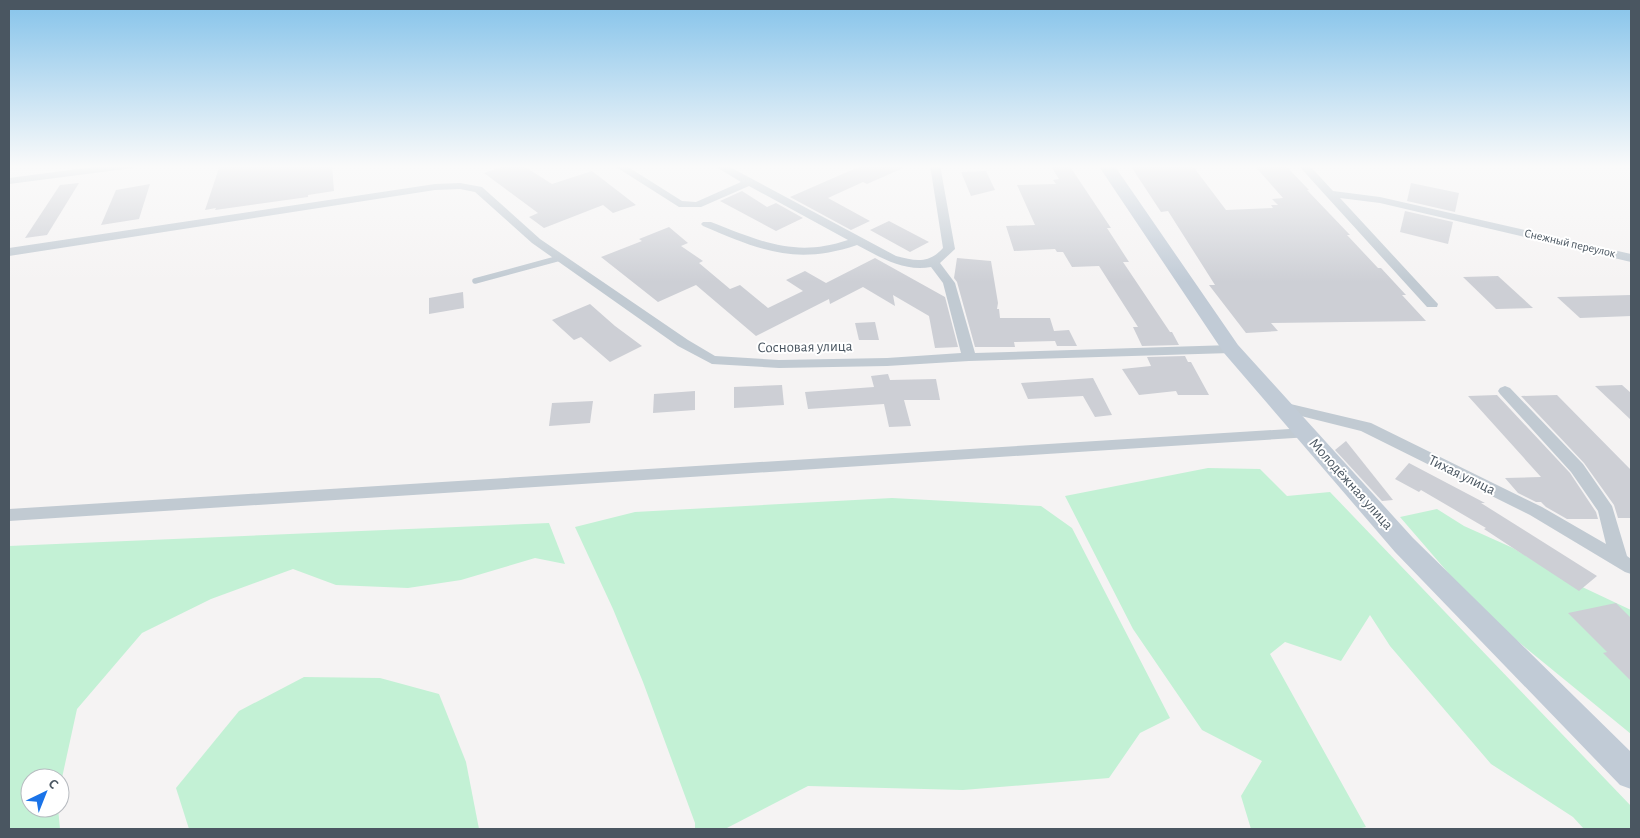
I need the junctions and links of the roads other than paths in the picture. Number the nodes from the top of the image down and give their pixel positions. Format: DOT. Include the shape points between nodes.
graph roads {
  1 [pos="323,204"];
  2 [pos="496,204"];
  3 [pos="679,204"];
  4 [pos="699,204"];
  5 [pos="790,204"];
  6 [pos="942,204"];
  7 [pos="1133,204"];
  8 [pos="1341,204"];
  9 [pos="1398,204"];
  10 [pos="707,224"];
  11 [pos="856,241"];
  12 [pos="9,252"];
  13 [pos="560,258"];
  14 [pos="1631,258"];
  15 [pos="934,263"];
  16 [pos="475,281"];
  17 [pos="1432,304"];
  18 [pos="1232,349"];
  19 [pos="970,357"];
  20 [pos="1505,391"];
  21 [pos="1282,407"];
  22 [pos="1305,432"];
  23 [pos="9,515"];
  24 [pos="1625,563"];
  25 [pos="1631,774"];
  1 -- 12 [label="street, Сосновая улица"];
  2 -- 13 [label="street, Сосновая улица" via="536,241"];
  3 -- 4 [label="street"];
  5 -- 11 [label="street"];
  6 -- 15 [label="street" via="949,249"];
  7 -- 18 [label="main road, Молодёжная улица"];
  8 -- 17 [label="street"];
  9 -- 14 [label="street, Снежный переулок"];
  10 -- 11 [label="street" via="746,240 780,249 811,252 830,250"];
  11 -- 15 [label="street" via="892,259 923,265"];
  13 -- 16 [label="lane"];
  13 -- 19 [label="street, Сосновая улица" via="712,360 779,364"];
  15 -- 19 [label="street" via="949,284"];
  18 -- 19 [label="street, Сосновая улица"];
  18 -- 21 [label="main road, Молодёжная улица"];
  20 -- 24 [label="street" via="1578,468 1606,510"];
  21 -- 22 [label="main road, Молодёжная улица"];
  21 -- 24 [label="street, Тихая улица" via="1366,427 1536,511"];
  22 -- 23 [label="street"];
  22 -- 25 [label="main road, Молодёжная улица" via="1404,545"];
}
